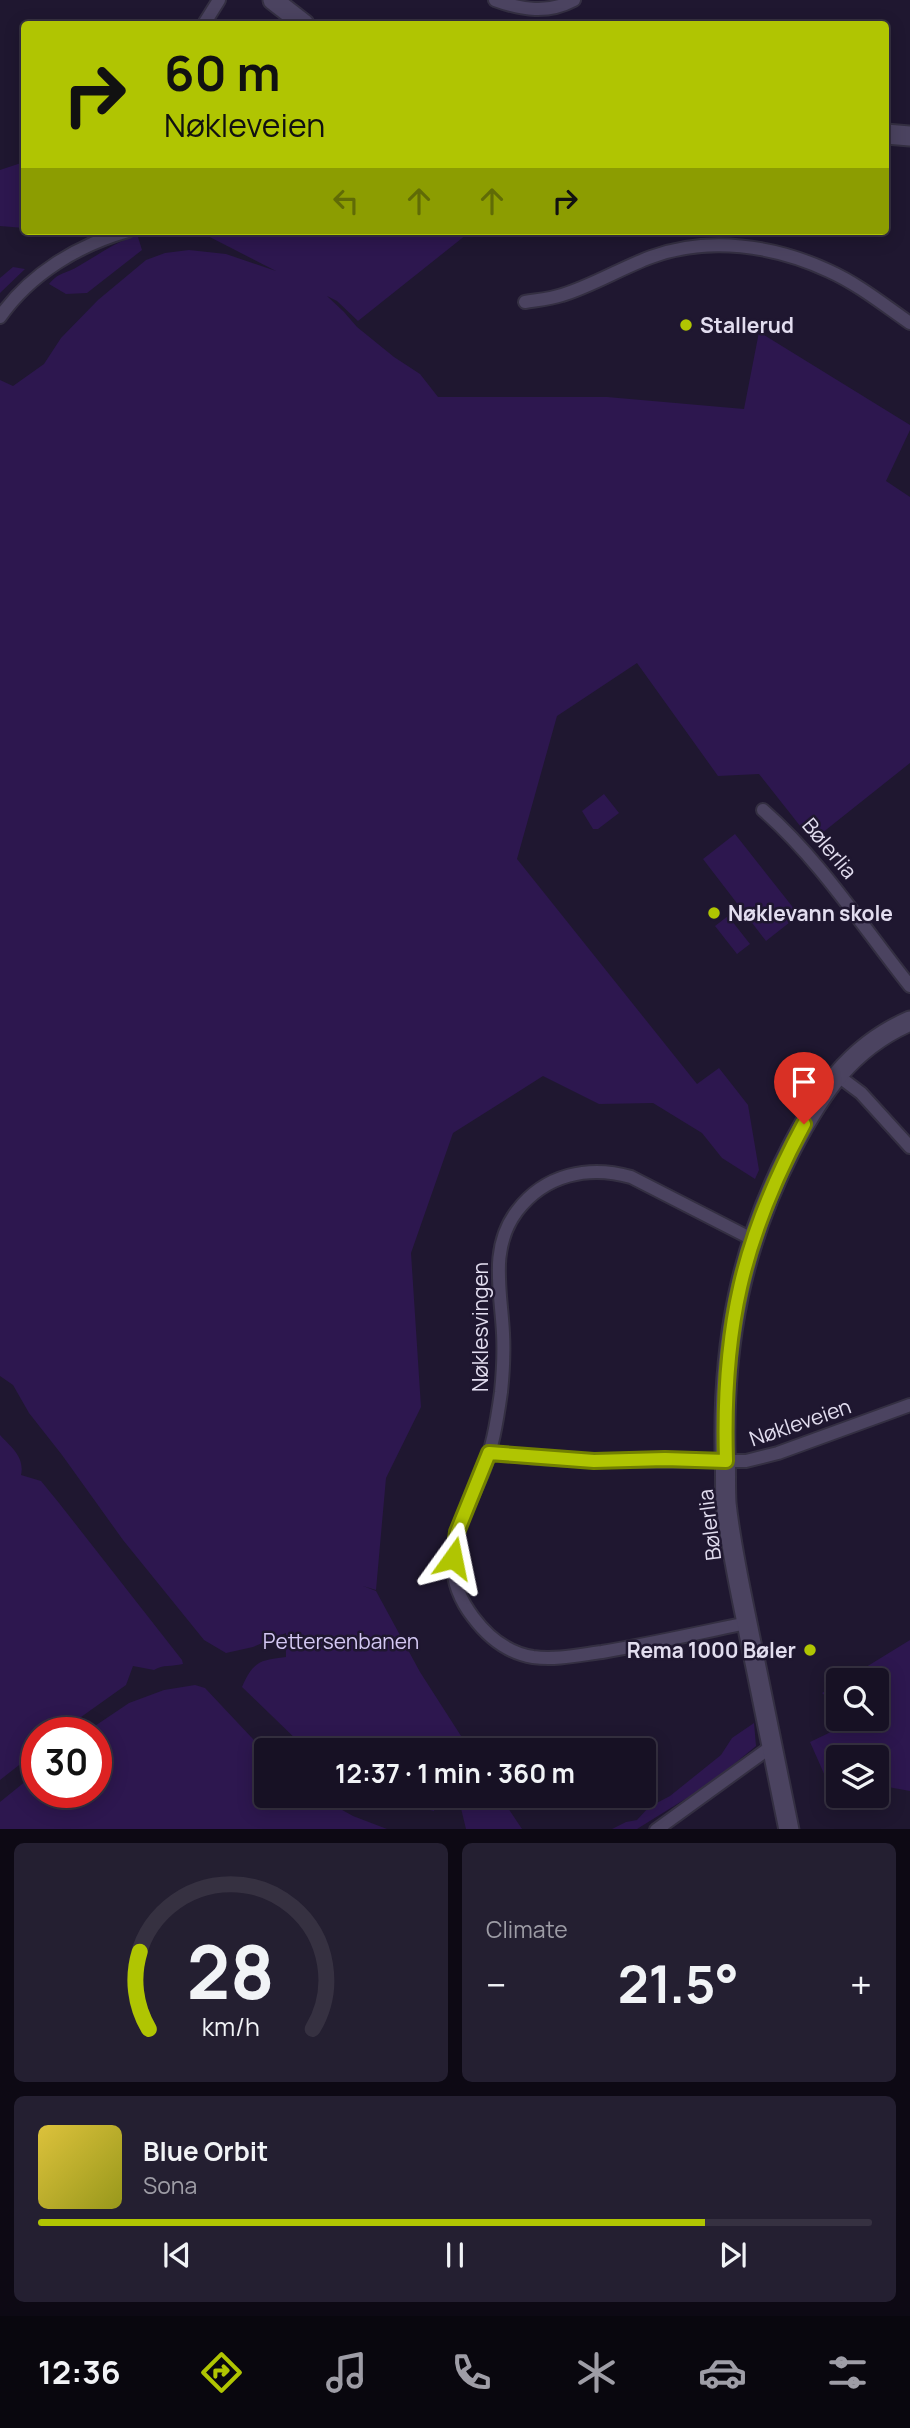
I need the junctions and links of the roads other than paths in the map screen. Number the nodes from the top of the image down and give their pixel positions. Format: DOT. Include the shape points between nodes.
graph roads {
  1 [pos="219,0"];
  2 [pos="273,0"];
  3 [pos="495,0"];
  4 [pos="574,0"];
  5 [pos="206,21"];
  6 [pos="300,21"];
  7 [pos="889,134"];
  8 [pos="910,135"];
  9 [pos="117,235"];
  10 [pos="525,302"];
  11 [pos="0,317"];
  12 [pos="910,323"];
  13 [pos="763,810"];
  14 [pos="910,986"];
  15 [pos="910,1021"];
  16 [pos="837,1075"];
  17 [pos="910,1147"];
  18 [pos="752,1239"];
  19 [pos="910,1405"];
  20 [pos="489,1453"];
  21 [pos="726,1461"];
  22 [pos="747,1623"];
  23 [pos="772,1746"];
  24 [pos="656,1829"];
  25 [pos="789,1829"];
  1 -- 5 [label="street"];
  2 -- 6 [label="street"];
  3 -- 4 [label="street" via="530,10 553,9"];
  7 -- 8 [label="street"];
  9 -- 11 [label="street" via="56,263"];
  10 -- 12 [label="street" via="560,296 681,248 730,245 789,256 829,271"];
  13 -- 14 [label="street, Bølerlia" via="827,876"];
  15 -- 16 [label="street, Bølerlia" via="866,1045"];
  16 -- 17 [label="street" via="861,1093"];
  16 -- 18 [label="street, Bølerlia" via="774,1181"];
  18 -- 20 [label="street, Nøklesvingen" via="617,1173 577,1173 543,1186 515,1213 499,1254 503,1359"];
  18 -- 21 [label="street, Bølerlia" via="729,1344"];
  19 -- 21 [label="street, Nøkleveien" via="771,1455"];
  20 -- 21 [label="street, Nøkleveien" via="594,1461"];
  20 -- 22 [label="street, Nøklesvingen" via="457,1532 453,1572 463,1604 495,1642 532,1657 561,1658"];
  21 -- 22 [label="street, Bølerlia" via="726,1501"];
  22 -- 23 [label="street, Bølerlia"];
  23 -- 24 [label="street"];
  23 -- 25 [label="street, Bølerlia"];
}
